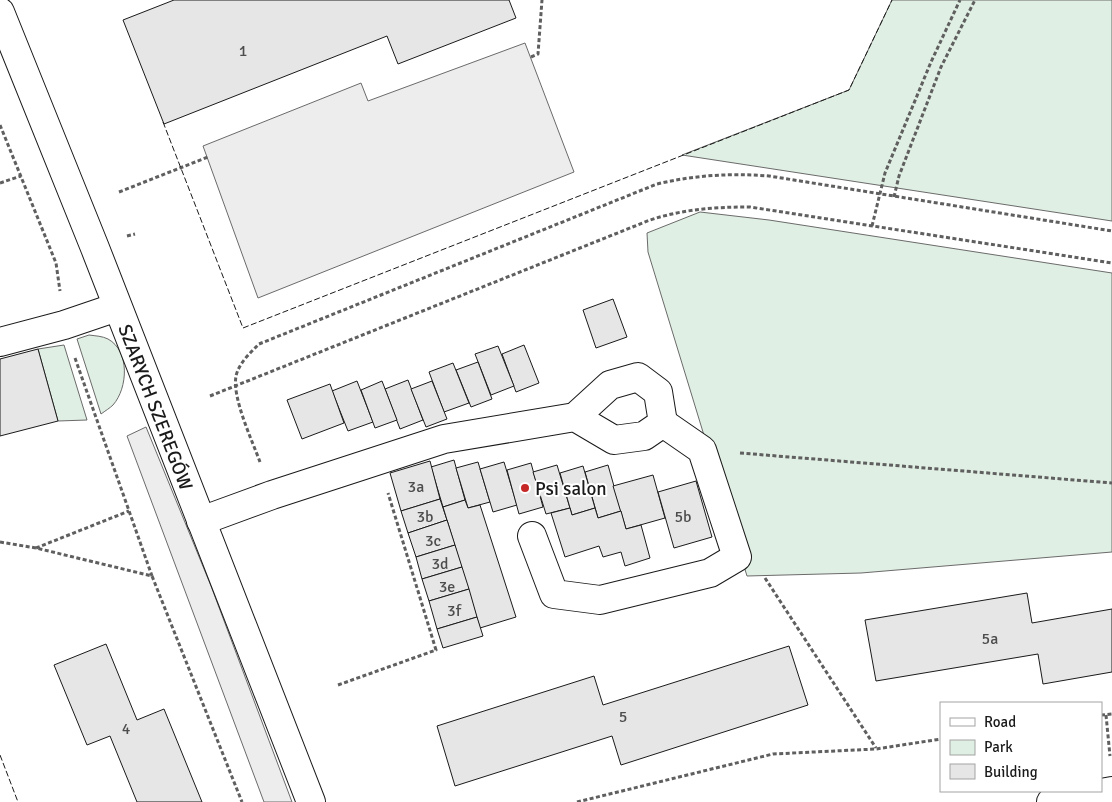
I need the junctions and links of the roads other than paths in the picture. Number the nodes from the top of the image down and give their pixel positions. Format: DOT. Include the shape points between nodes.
graph roads {
  1 [pos="0,12"];
  2 [pos="117,307"];
  3 [pos="0,342"];
  4 [pos="575,417"];
  5 [pos="663,423"];
  6 [pos="201,521"];
  7 [pos="532,536"];
  8 [pos="1112,791"];
  9 [pos="311,802"];
  10 [pos="1050,802"];
  1 -- 2 [label="street, SZARYCH SZEREGÓW"];
  2 -- 3 [label="street"];
  2 -- 6 [label="street, SZARYCH SZEREGÓW"];
  4 -- 5 [label="street" via="614,440 644,436"];
  4 -- 5 [label="street" via="610,385 638,377 658,392"];
  4 -- 6 [label="street" via="444,439"];
  5 -- 7 [label="street" via="702,450 737,557 710,573 600,600 554,594"];
  6 -- 9 [label="street, SZARYCH SZEREGÓW"];
  8 -- 10 [label="street"];
}
